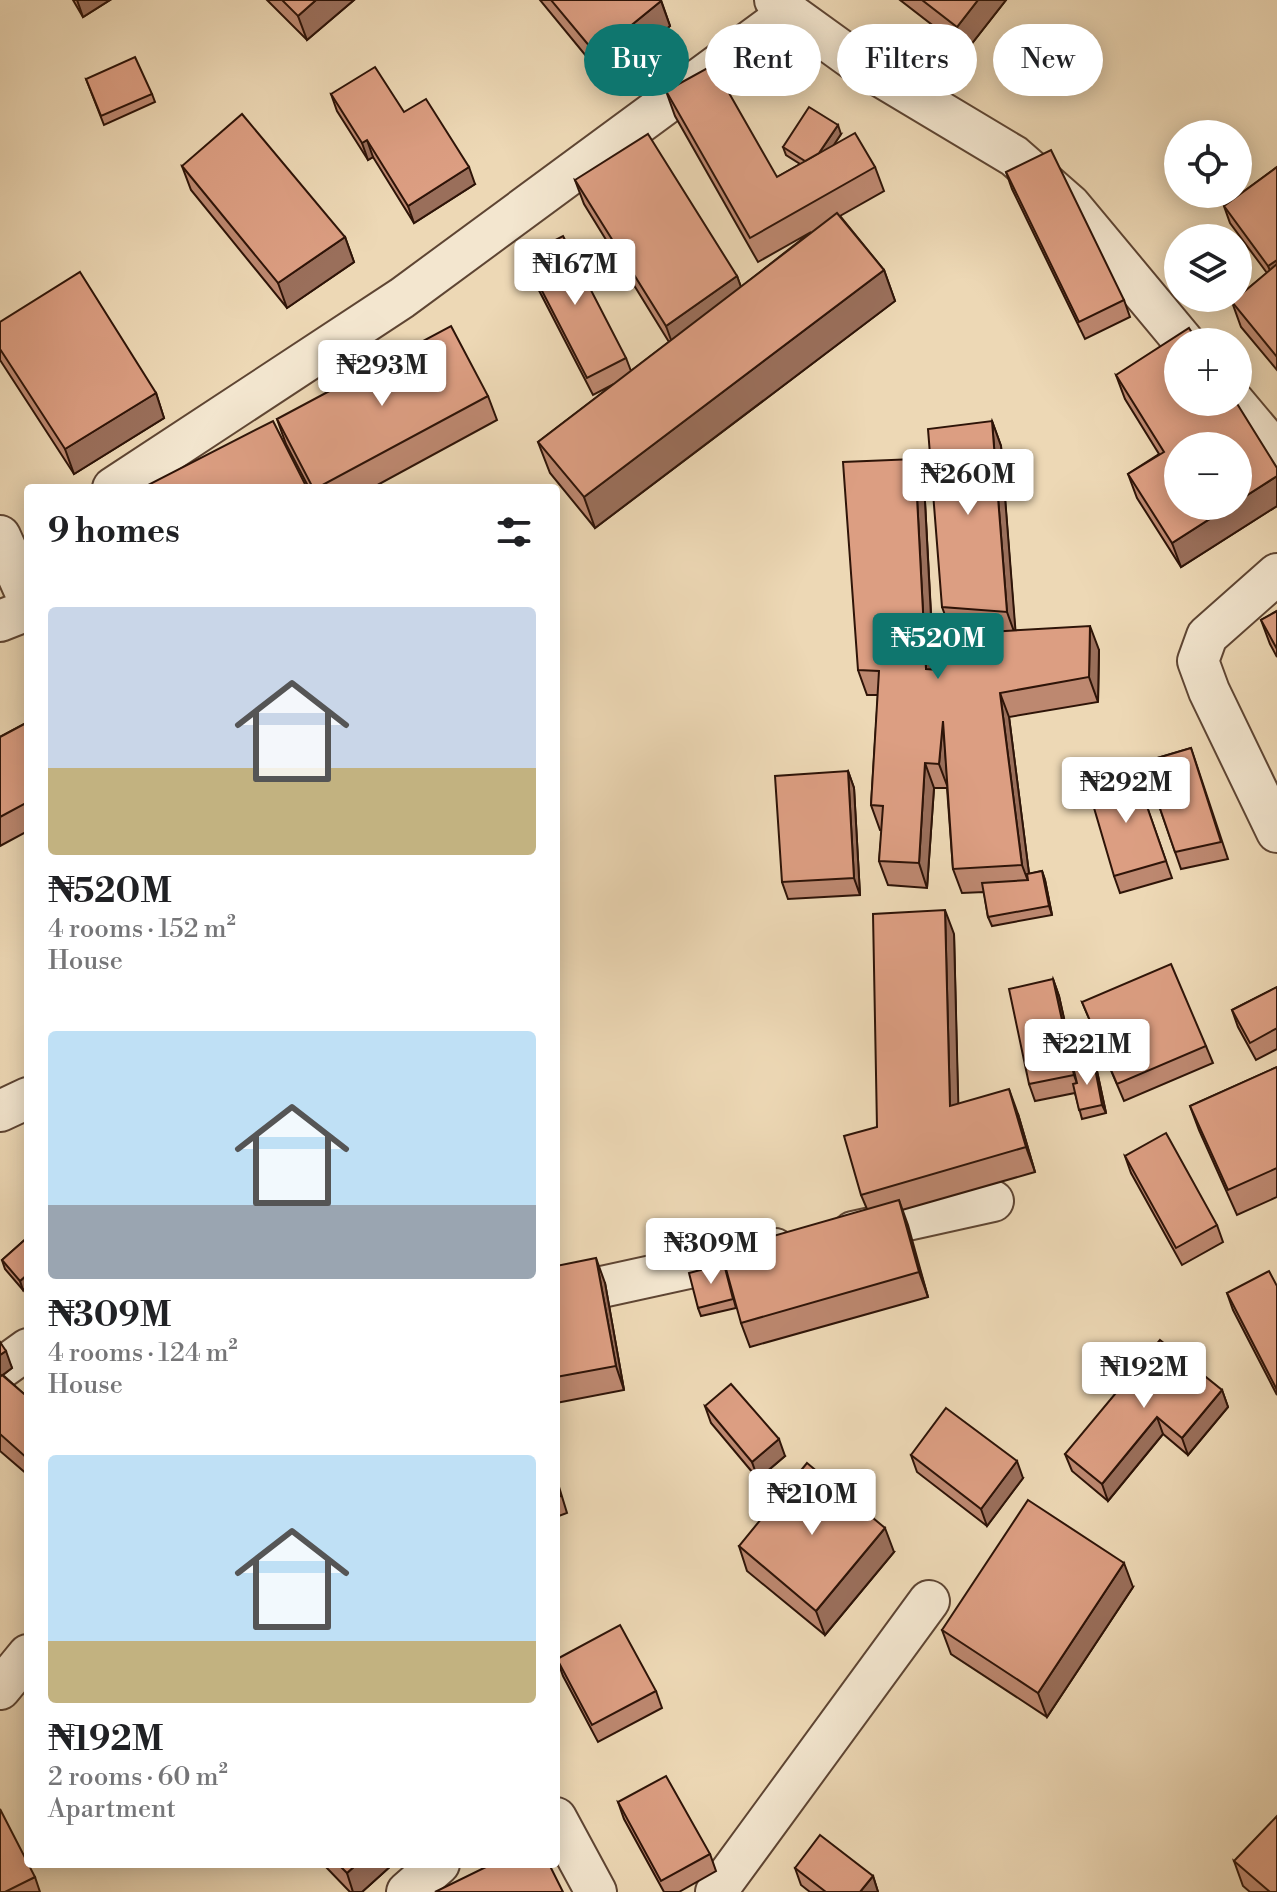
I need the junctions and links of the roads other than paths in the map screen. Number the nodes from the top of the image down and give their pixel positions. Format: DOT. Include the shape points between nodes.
graph roads {
  1 [pos="782,6"];
  2 [pos="1172,328"];
  3 [pos="1246,416"];
  4 [pos="1277,453"];
  5 [pos="119,484"];
  6 [pos="13,545"];
  7 [pos="1277,574"];
  8 [pos="24,584"];
  9 [pos="24,612"];
  10 [pos="0,621"];
  11 [pos="1277,832"];
  12 [pos="24,1100"];
  13 [pos="0,1111"];
  14 [pos="993,1201"];
  15 [pos="560,1296"];
  16 [pos="24,1352"];
  17 [pos="0,1369"];
  18 [pos="929,1601"];
  19 [pos="24,1660"];
  20 [pos="0,1689"];
  21 [pos="560,1825"];
  22 [pos="434,1868"];
  23 [pos="407,1892"];
  24 [pos="596,1892"];
  25 [pos="716,1892"];
  1 -- 2 [label="street" via="857,62 1014,156 1070,205"];
  1 -- 5 [label="street" via="402,298"];
  3 -- 4 [label="street"];
  6 -- 8 [label="street"];
  7 -- 11 [label="street" via="1207,636 1198,661"];
  9 -- 10 [label="street"];
  12 -- 13 [label="street"];
  14 -- 15 [label="street"];
  16 -- 17 [label="street"];
  18 -- 25 [label="street"];
  19 -- 20 [label="street"];
  21 -- 24 [label="street"];
  22 -- 23 [label="street"];
}
